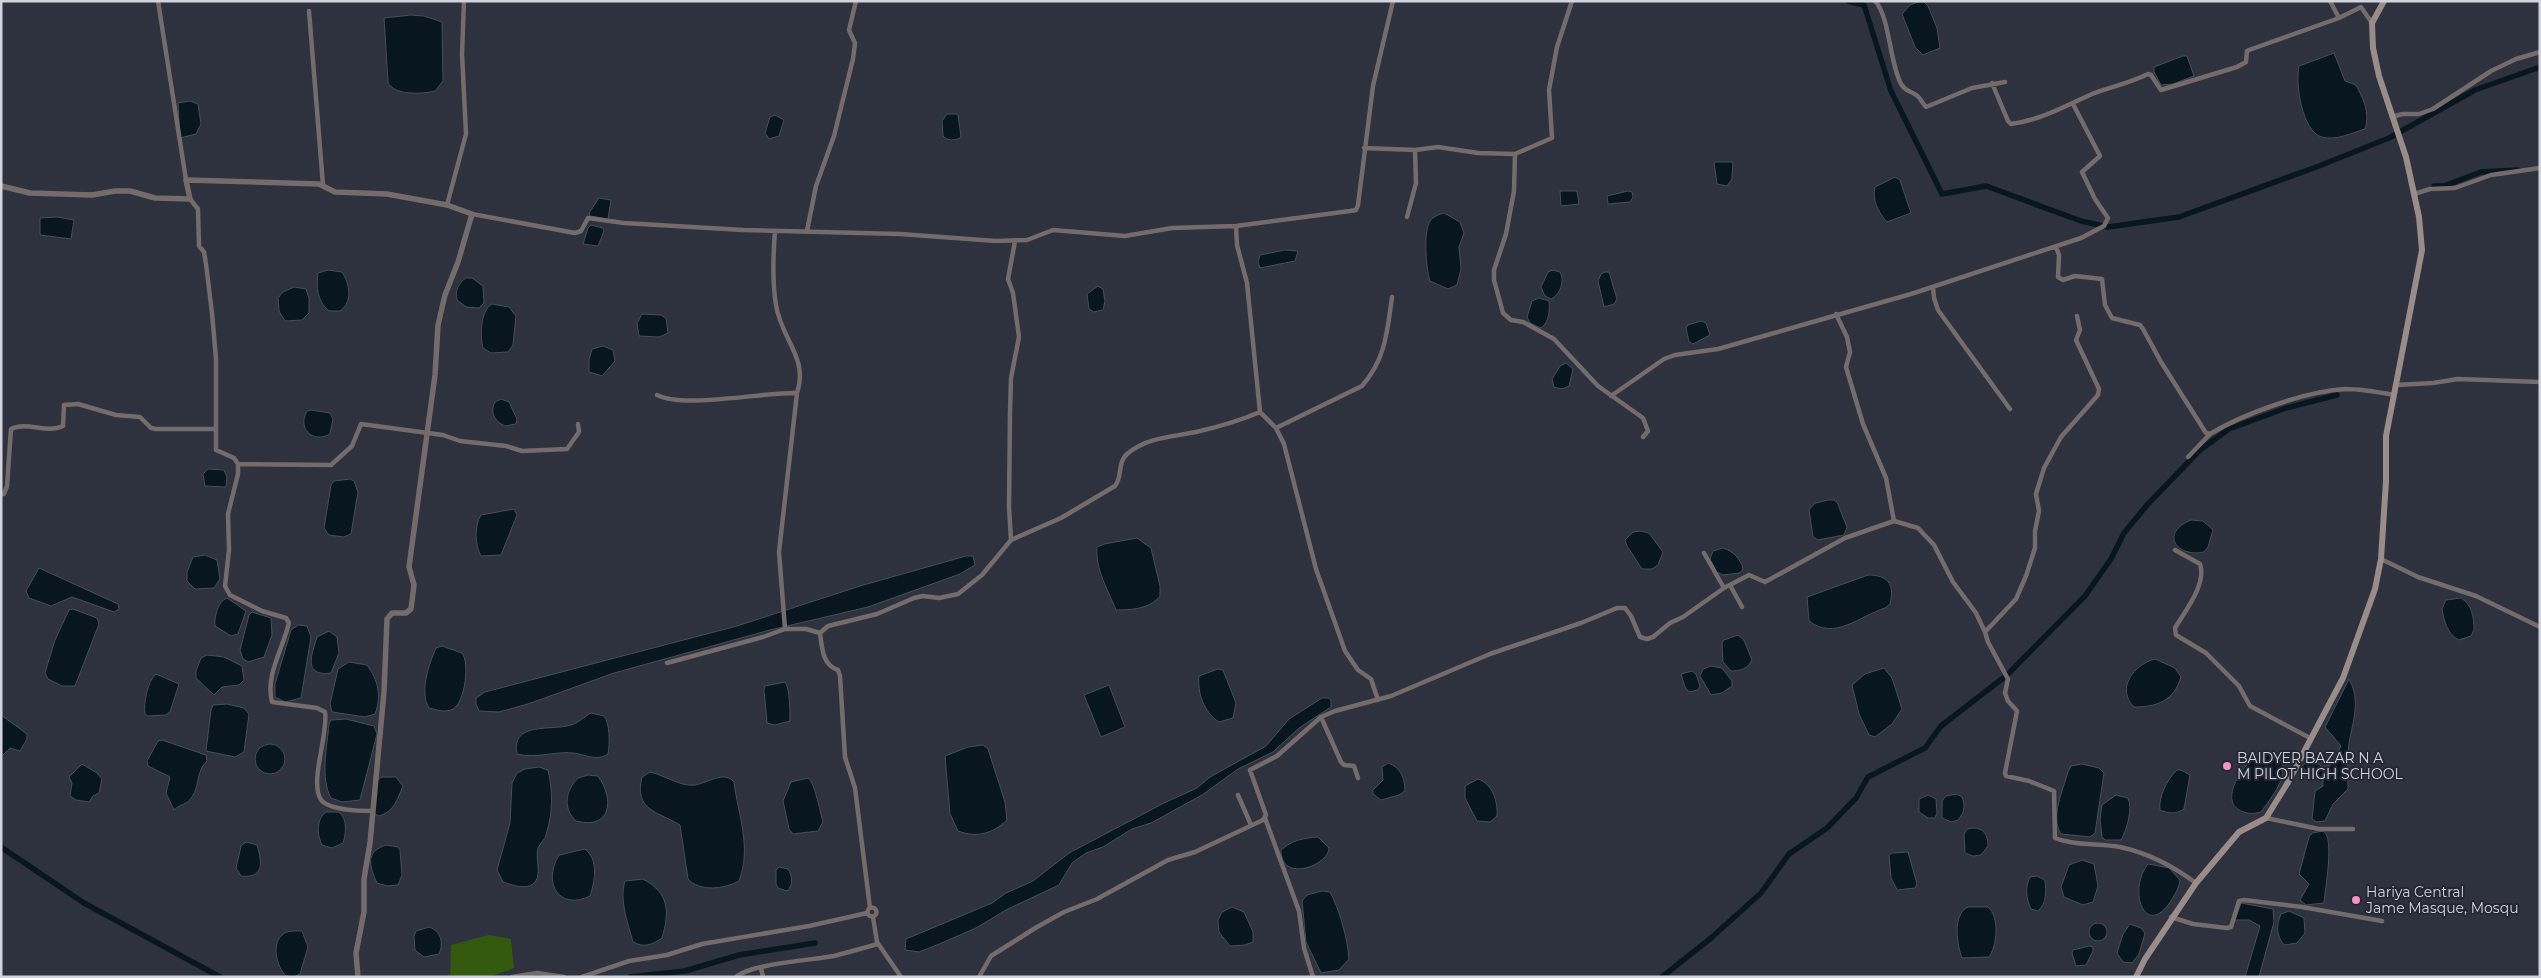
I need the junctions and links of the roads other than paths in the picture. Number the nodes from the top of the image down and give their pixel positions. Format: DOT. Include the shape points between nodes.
graph roads {
  1 [pos="158,1"];
  2 [pos="464,1"];
  3 [pos="856,1"];
  4 [pos="1393,1"];
  5 [pos="1572,1"];
  6 [pos="1875,1"];
  7 [pos="2330,1"];
  8 [pos="2384,1"];
  9 [pos="309,11"];
  10 [pos="2339,18"];
  11 [pos="2372,23"];
  12 [pos="2540,52"];
  13 [pos="2005,82"];
  14 [pos="1992,83"];
  15 [pos="2073,104"];
  16 [pos="2392,118"];
  17 [pos="1364,148"];
  18 [pos="1415,150"];
  19 [pos="1515,154"];
  20 [pos="2540,168"];
  21 [pos="186,180"];
  22 [pos="1,186"];
  23 [pos="323,186"];
  24 [pos="2414,194"];
  25 [pos="190,199"];
  26 [pos="447,205"];
  27 [pos="472,214"];
  28 [pos="1407,217"];
  29 [pos="1236,226"];
  30 [pos="775,231"];
  31 [pos="808,232"];
  32 [pos="1015,241"];
  33 [pos="2056,247"];
  34 [pos="1933,287"];
  35 [pos="1392,297"];
  36 [pos="1836,314"];
  37 [pos="2077,316"];
  38 [pos="2540,382"];
  39 [pos="2396,385"];
  40 [pos="797,393"];
  41 [pos="657,395"];
  42 [pos="2394,395"];
  43 [pos="1611,396"];
  44 [pos="2010,409"];
  45 [pos="1260,412"];
  46 [pos="578,424"];
  47 [pos="1276,428"];
  48 [pos="215,429"];
  49 [pos="425,433"];
  50 [pos="2210,434"];
  51 [pos="1643,437"];
  52 [pos="2188,457"];
  53 [pos="238,464"];
  54 [pos="1,494"];
  55 [pos="1894,521"];
  56 [pos="1011,540"];
  57 [pos="2175,550"];
  58 [pos="1704,553"];
  59 [pos="2381,559"];
  60 [pos="1730,585"];
  61 [pos="1724,588"];
  62 [pos="1742,607"];
  63 [pos="2540,627"];
  64 [pos="785,628"];
  65 [pos="1985,632"];
  66 [pos="820,633"];
  67 [pos="667,663"];
  68 [pos="1378,700"];
  69 [pos="1321,717"];
  70 [pos="2310,738"];
  71 [pos="1358,778"];
  72 [pos="1238,795"];
  73 [pos="372,811"];
  74 [pos="1265,818"];
  75 [pos="2266,818"];
  76 [pos="1251,825"];
  77 [pos="2352,830"];
  78 [pos="2196,883"];
  79 [pos="870,908"];
  80 [pos="867,913"];
  81 [pos="873,917"];
  82 [pos="2171,917"];
  83 [pos="2382,921"];
  84 [pos="878,944"];
  85 [pos="761,968"];
  86 [pos="358,977"];
  87 [pos="512,977"];
  88 [pos="564,977"];
  89 [pos="582,977"];
  90 [pos="736,977"];
  91 [pos="763,977"];
  92 [pos="901,977"];
  93 [pos="979,977"];
  94 [pos="1313,977"];
  95 [pos="2136,977"];
  1 -- 21 [label="street"];
  2 -- 26 [label="street" via="462,54 466,134"];
  3 -- 31 [label="street" via="849,30 855,43 853,60 834,136 822,163"];
  4 -- 17 [label="street"];
  5 -- 19 [label="street" via="1557,47 1549,90 1552,138"];
  6 -- 14 [label="street" via="1884,19 1889,50 1902,85 1906,92 1918,96 1926,107"];
  7 -- 10 [label="street"];
  8 -- 11 [label="main road"];
  9 -- 23 [label="street"];
  10 -- 11 [label="street" via="2361,7"];
  10 -- 15 [label="street" via="2249,50 2245,63 2229,70 2161,90 2148,74"];
  11 -- 16 [label="main road" via="2373,48"];
  12 -- 16 [label="street" via="2491,71 2433,109"];
  13 -- 14 [label="street"];
  14 -- 15 [label="street" via="2011,124"];
  15 -- 33 [label="street" via="2100,156 2082,172 2108,218 2104,226"];
  16 -- 24 [label="main road" via="2406,157"];
  17 -- 18 [label="street"];
  17 -- 29 [label="street" via="1356,210"];
  18 -- 19 [label="street" via="1438,147"];
  18 -- 28 [label="street" via="1416,183"];
  19 -- 43 [label="street" via="1514,191 1506,234 1494,270 1503,313 1511,320 1524,322 1554,339 1583,373"];
  20 -- 24 [label="street" via="2491,174 2455,188 2430,189"];
  21 -- 23 [label="street" via="292,182"];
  21 -- 25 [label="street"];
  22 -- 25 [label="street" via="30,193 92,195 115,191 155,198"];
  23 -- 26 [label="street" via="335,192 387,194"];
  24 -- 39 [label="main road" via="2422,250"];
  25 -- 48 [label="street" via="198,209 199,246 206,264 216,359"];
  26 -- 27 [label="street"];
  27 -- 30 [label="street" via="575,233 581,231 588,218"];
  27 -- 49 [label="street" via="438,325"];
  29 -- 32 [label="street" via="1172,228 1125,236 1053,230"];
  29 -- 45 [label="street" via="1237,245 1247,283"];
  30 -- 31 [label="street"];
  30 -- 40 [label="street" via="776,306 783,333 800,366 801,380"];
  31 -- 32 [label="street"];
  32 -- 56 [label="street" via="1008,279 1013,293 1018,337 1011,378"];
  33 -- 34 [label="street"];
  33 -- 50 [label="street" via="2060,255 2056,272 2060,279 2075,276 2102,279 2105,305 2112,318 2140,325 2206,433"];
  34 -- 36 [label="street"];
  34 -- 44 [label="street" via="1938,310"];
  35 -- 47 [label="street" via="1390,326 1380,358 1362,386"];
  36 -- 43 [label="street" via="1718,349 1670,357"];
  36 -- 55 [label="street" via="1847,336 1850,352 1846,367 1863,424 1886,478"];
  37 -- 65 [label="street" via="2080,330 2076,340 2099,389 2098,395 2061,437 2044,468 2036,494 2039,511 2035,548 2026,576 2016,599"];
  38 -- 39 [label="street" via="2458,379"];
  39 -- 42 [label="main road"];
  40 -- 41 [label="street" via="707,400"];
  40 -- 64 [label="street" via="779,552"];
  42 -- 50 [label="street" via="2344,389 2324,392 2236,419"];
  42 -- 59 [label="main road" via="2386,436"];
  43 -- 51 [label="street" via="1643,418 1648,430"];
  45 -- 47 [label="street"];
  45 -- 56 [label="street" via="1242,420 1146,442 1120,462 1119,480 1115,486 1061,518"];
  46 -- 49 [label="street" via="579,432 572,444 562,450 522,450"];
  47 -- 68 [label="street" via="1284,444 1316,569 1345,651 1358,670 1371,679"];
  48 -- 53 [label="street" via="216,450 234,458"];
  48 -- 54 [label="street" via="156,430 140,417 116,415 78,404 64,405 63,426 58,429 11,429 7,486"];
  49 -- 53 [label="street" via="361,424 352,446 331,465"];
  49 -- 73 [label="street" via="409,567 414,584 411,609 406,613 392,613 387,619 384,692"];
  50 -- 52 [label="street"];
  53 -- 73 [label="street" via="228,514 225,586 230,595 262,611 286,618 289,623 270,683 270,696 272,702 318,708 325,712 318,788 321,800 328,805 351,810"];
  55 -- 60 [label="street" via="1845,538 1765,582 1749,575"];
  55 -- 65 [label="street" via="1918,528 1934,545"];
  56 -- 66 [label="street" via="982,575 958,594 914,598 877,614 828,626"];
  57 -- 70 [label="street" via="2200,564 2203,572 2175,628 2176,636 2206,653 2239,686 2250,706"];
  58 -- 61 [label="street"];
  59 -- 63 [label="street" via="2418,577 2476,596"];
  59 -- 70 [label="main road" via="2375,589 2343,678"];
  60 -- 61 [label="street"];
  60 -- 62 [label="street"];
  61 -- 68 [label="street" via="1647,639 1640,637 1625,608 1617,608 1490,654"];
  64 -- 66 [label="street"];
  64 -- 67 [label="street" via="762,638"];
  65 -- 78 [label="street" via="2008,679 2005,693 2008,701 2017,711 2006,776 2054,791 2055,838 2120,847 2151,856 2176,868"];
  66 -- 79 [label="street" via="826,661 831,668 838,670 840,676 845,757 855,788"];
  68 -- 69 [label="street"];
  69 -- 71 [label="street" via="1341,762 1354,766"];
  69 -- 74 [label="street" via="1277,756 1250,770"];
  70 -- 75 [label="main road"];
  72 -- 76 [label="street"];
  73 -- 86 [label="street" via="364,879 364,912 356,953"];
  74 -- 76 [label="street"];
  74 -- 94 [label="street" via="1299,911 1304,948"];
  75 -- 77 [label="street" via="2319,829"];
  75 -- 78 [label="main road" via="2238,832"];
  76 -- 93 [label="street" via="1195,852 1161,864 1037,927 991,956"];
  78 -- 82 [label="main road"];
  79 -- 80 [label="street"];
  79 -- 81 [label="street" via="876,911"];
  80 -- 81 [label="street"];
  80 -- 89 [label="street" via="702,944 667,955 629,961"];
  81 -- 84 [label="street"];
  82 -- 83 [label="street" via="2193,924 2231,927 2239,902 2244,900"];
  82 -- 95 [label="main road"];
  84 -- 85 [label="street" via="833,956"];
  84 -- 92 [label="street"];
  85 -- 90 [label="street"];
  85 -- 91 [label="street"];
  87 -- 88 [label="street" via="537,973"];
}
